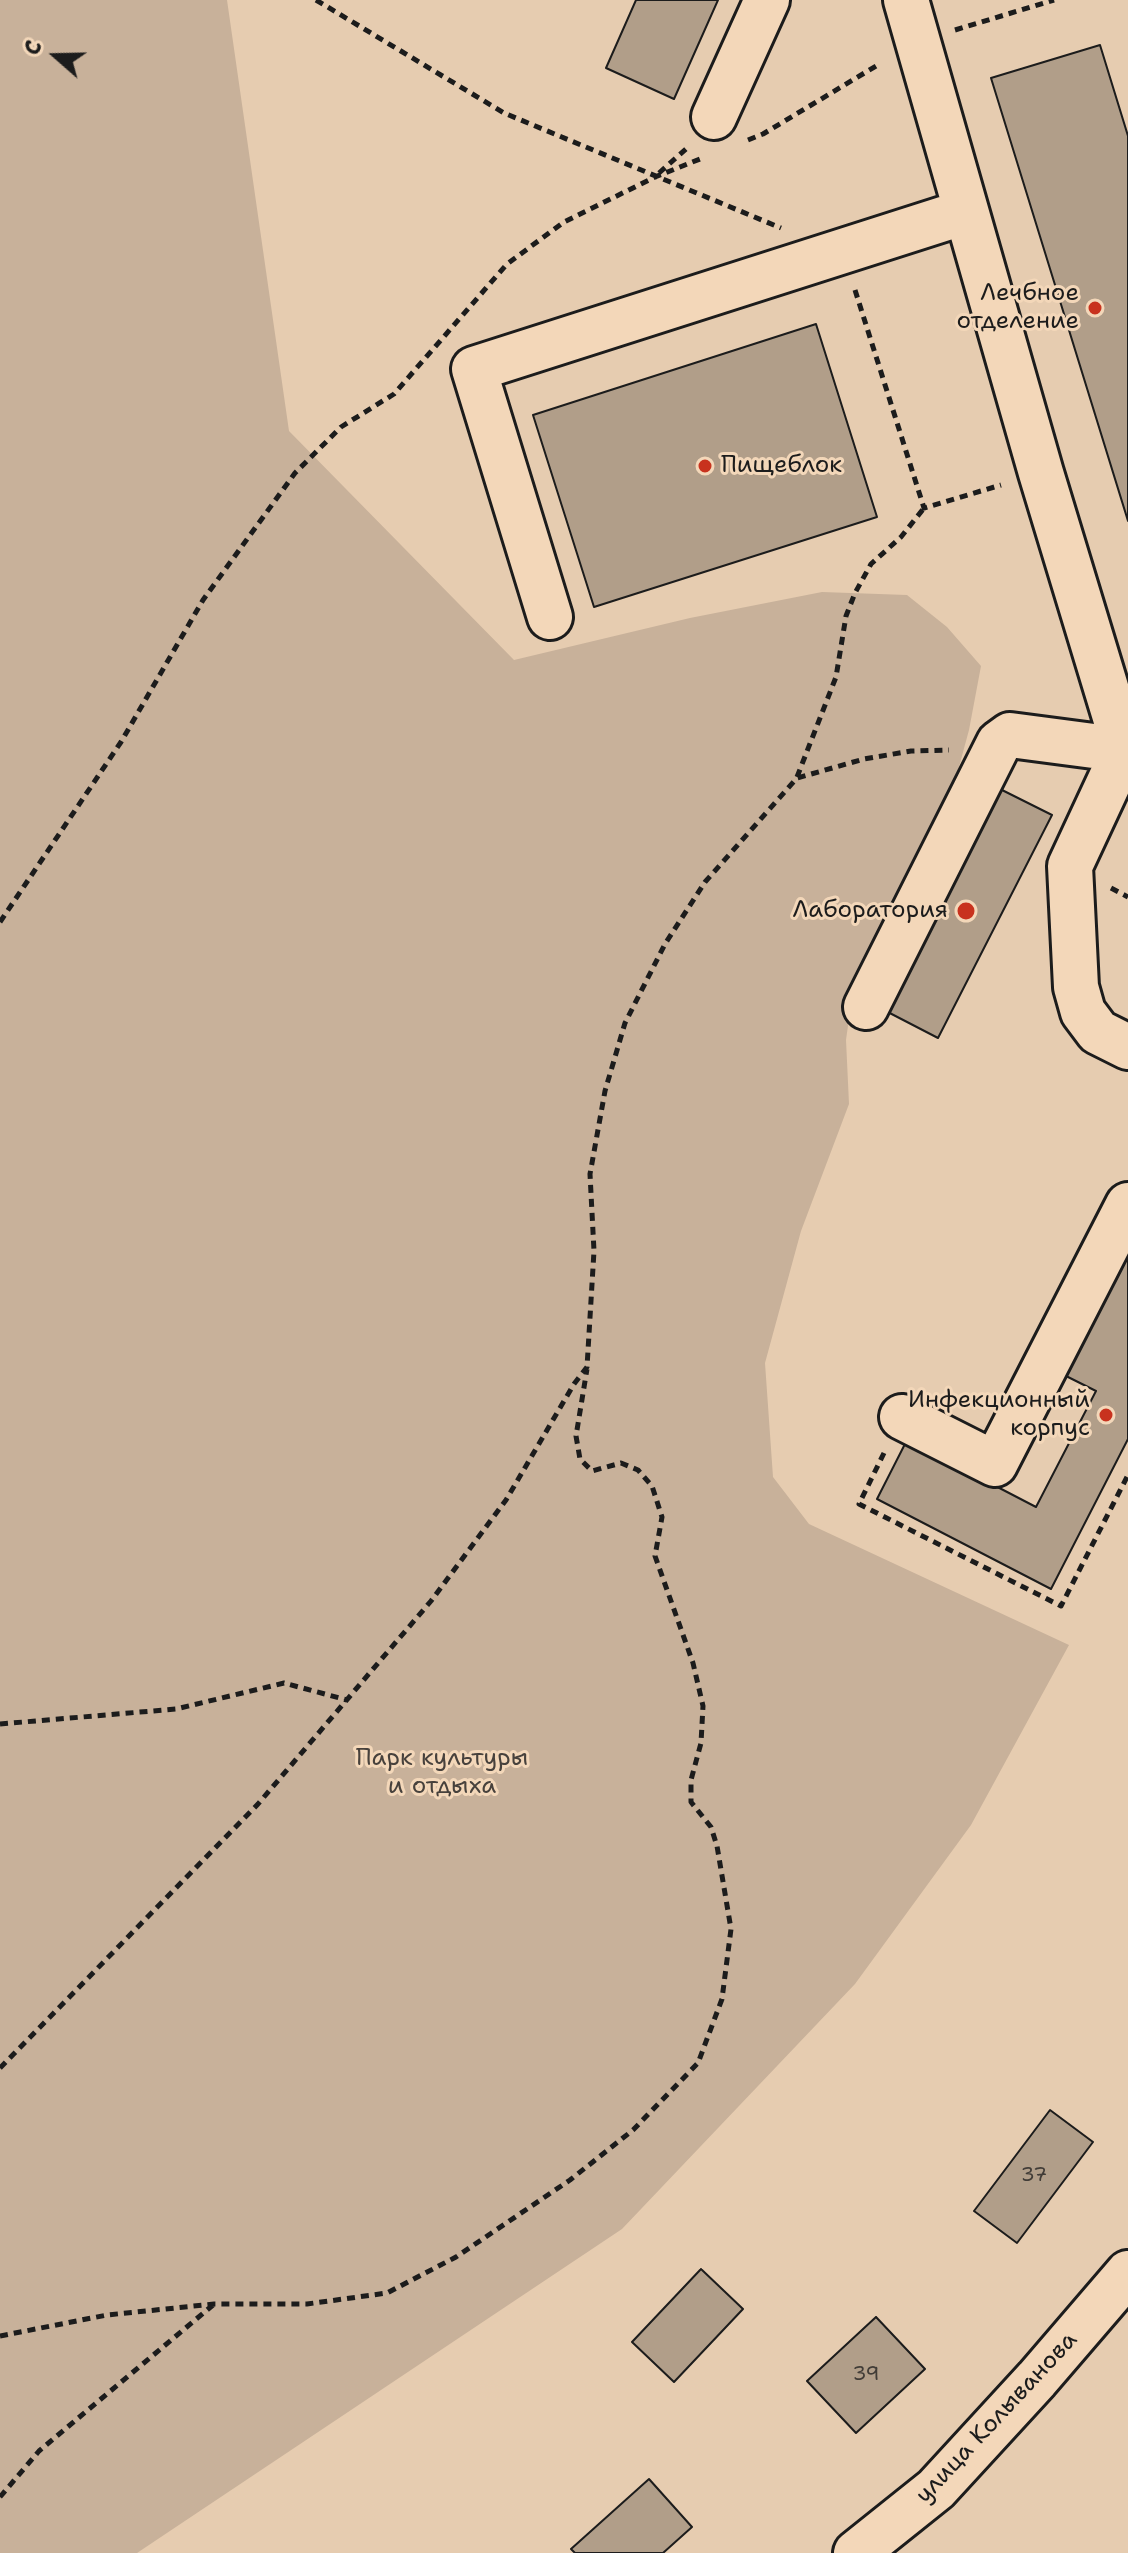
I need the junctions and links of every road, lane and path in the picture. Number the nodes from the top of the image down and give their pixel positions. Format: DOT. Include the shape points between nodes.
graph roads {
  1 [pos="316,0"];
  2 [pos="767,0"];
  3 [pos="1054,0"];
  4 [pos="912,20"];
  5 [pos="720,139"];
  6 [pos="655,177"];
  7 [pos="965,212"];
  8 [pos="783,228"];
  9 [pos="842,251"];
  10 [pos="1002,485"];
  11 [pos="924,508"];
  12 [pos="550,617"];
  13 [pos="1126,755"];
  14 [pos="987,765"];
  15 [pos="797,778"];
  16 [pos="0,922"];
  17 [pos="866,1007"];
  18 [pos="1128,1047"];
  19 [pos="1128,1205"];
  20 [pos="587,1367"];
  21 [pos="902,1417"];
  22 [pos="1128,1475"];
  23 [pos="347,1700"];
  24 [pos="0,1724"];
  25 [pos="0,2068"];
  26 [pos="1128,2273"];
  27 [pos="214,2304"];
  28 [pos="0,2336"];
  29 [pos="0,2497"];
  30 [pos="856,2553"];
  1 -- 6 [label="path" via="504,113"];
  2 -- 5 [label="street"];
  3 -- 4 [label="path"];
  4 -- 5 [label="path" via="763,134"];
  4 -- 7 [label="street"];
  5 -- 6 [label="path"];
  6 -- 8 [label="path"];
  6 -- 16 [label="path" via="564,222 507,264 394,394 341,427 295,473 203,600 121,742"];
  7 -- 9 [label="street"];
  7 -- 13 [label="street"];
  9 -- 11 [label="path"];
  9 -- 12 [label="street" via="474,369"];
  10 -- 11 [label="path"];
  11 -- 15 [label="path" via="871,564 855,593 836,677"];
  13 -- 14 [label="street" via="1010,735"];
  13 -- 18 [label="street" via="1070,866 1076,987 1083,1012 1098,1032"];
  14 -- 15 [label="path" via="949,750 911,751"];
  14 -- 17 [label="street"];
  15 -- 20 [label="path" via="705,882 665,944 625,1023 605,1091 590,1174 594,1251"];
  19 -- 21 [label="street" via="995,1464"];
  20 -- 23 [label="path" via="506,1500 431,1601"];
  20 -- 27 [label="path" via="576,1436 580,1459 592,1471 621,1463 638,1470 652,1486 662,1517 655,1556 703,1706 691,1802 711,1827 717,1846 731,1929 722,1999 698,2063 633,2130 570,2180 456,2257 387,2293 307,2304"];
  21 -- 22 [label="path" via="859,1504 1061,1606"];
  23 -- 24 [label="path" via="284,1683 176,1709"];
  23 -- 25 [label="path" via="258,1804"];
  26 -- 30 [label="street, улица Колыванова" via="936,2489"];
  27 -- 28 [label="path" via="107,2315"];
  27 -- 29 [label="path" via="39,2451"];
}
